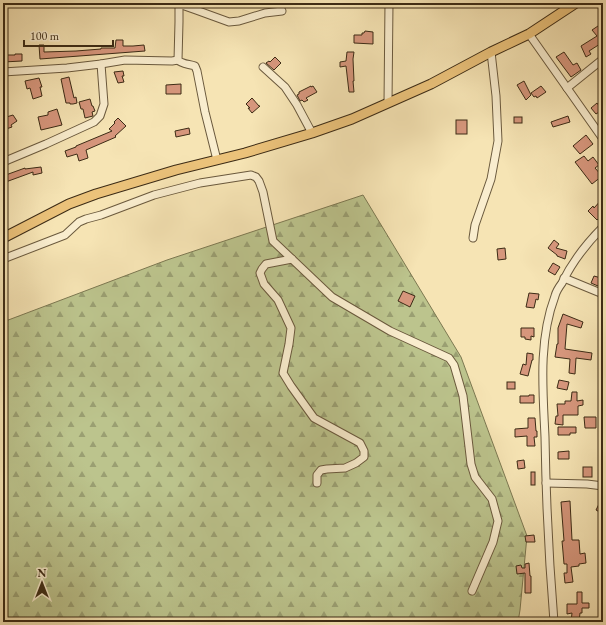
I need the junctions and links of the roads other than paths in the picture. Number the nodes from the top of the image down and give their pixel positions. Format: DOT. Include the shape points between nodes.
graph roads {
  1 [pos="389,3"];
  2 [pos="576,3"];
  3 [pos="179,4"];
  4 [pos="282,11"];
  5 [pos="529,34"];
  6 [pos="491,52"];
  7 [pos="603,59"];
  8 [pos="178,60"];
  9 [pos="101,64"];
  10 [pos="263,67"];
  11 [pos="3,72"];
  12 [pos="567,88"];
  13 [pos="388,103"];
  14 [pos="312,133"];
  15 [pos="603,139"];
  16 [pos="217,160"];
  17 [pos="3,162"];
  18 [pos="603,227"];
  19 [pos="3,238"];
  20 [pos="473,238"];
  21 [pos="3,259"];
  22 [pos="292,259"];
  23 [pos="564,278"];
  24 [pos="603,294"];
  25 [pos="317,483"];
  26 [pos="546,483"];
  27 [pos="603,486"];
  28 [pos="472,591"];
  29 [pos="554,622"];
  1 -- 13 [label="street"];
  2 -- 5 [label="main road"];
  3 -- 4 [label="street" via="229,22"];
  3 -- 8 [label="street"];
  5 -- 6 [label="main road"];
  5 -- 12 [label="street"];
  6 -- 13 [label="main road" via="431,84"];
  6 -- 20 [label="street" via="498,141 491,179"];
  7 -- 12 [label="street"];
  8 -- 9 [label="street" via="125,60"];
  8 -- 16 [label="street" via="194,66 197,71"];
  9 -- 11 [label="street"];
  9 -- 17 [label="street" via="104,104 100,116 94,122"];
  10 -- 14 [label="street" via="285,87"];
  12 -- 15 [label="street"];
  13 -- 14 [label="main road"];
  14 -- 16 [label="main road"];
  16 -- 19 [label="main road" via="96,194 69,204"];
  18 -- 23 [label="street" via="579,254"];
  21 -- 22 [label="street" via="65,235 79,222 154,195 200,183 251,176 256,177 263,192 273,241"];
  22 -- 25 [label="street" via="266,264 260,273 264,284 278,300 291,328 283,373 314,418 360,443 364,451 364,457 356,464 345,468 321,470 317,475"];
  22 -- 28 [label="street" via="332,297 390,331 449,358 454,365 463,396 470,464 474,476 492,499 498,521 493,542"];
  23 -- 24 [label="street"];
  23 -- 26 [label="street" via="555,295 544,346"];
  26 -- 27 [label="street"];
  26 -- 29 [label="street"];
}
